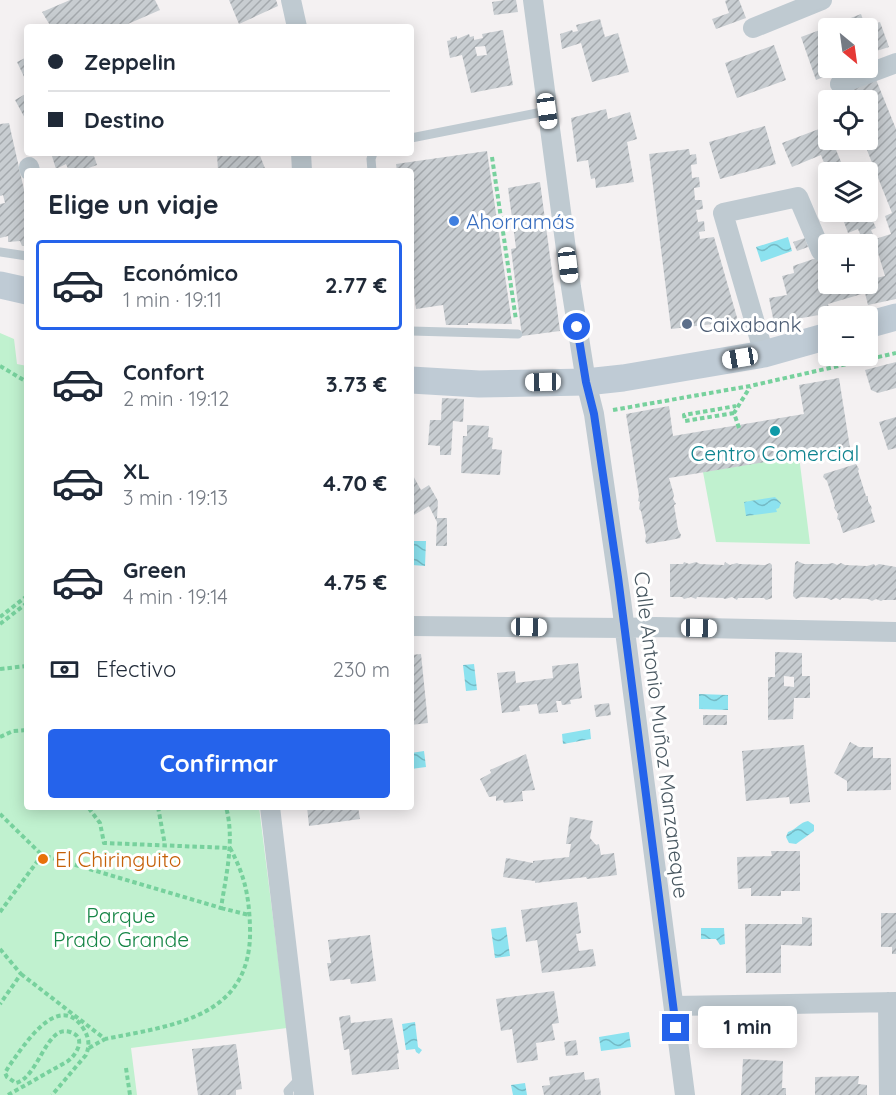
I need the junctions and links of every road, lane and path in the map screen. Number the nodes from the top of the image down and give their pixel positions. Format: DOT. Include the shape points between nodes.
graph roads {
  1 [pos="291,0"];
  2 [pos="532,0"];
  3 [pos="822,0"];
  4 [pos="296,24"];
  5 [pos="753,28"];
  6 [pos="896,63"];
  7 [pos="840,84"];
  8 [pos="547,111"];
  9 [pos="414,137"];
  10 [pos="492,157"];
  11 [pos="818,244"];
  12 [pos="0,252"];
  13 [pos="24,256"];
  14 [pos="0,285"];
  15 [pos="24,290"];
  16 [pos="896,317"];
  17 [pos="878,322"];
  18 [pos="414,331"];
  19 [pos="518,334"];
  20 [pos="818,339"];
  21 [pos="896,353"];
  22 [pos="764,354"];
  23 [pos="0,366"];
  24 [pos="24,380"];
  25 [pos="414,380"];
  26 [pos="586,382"];
  27 [pos="750,386"];
  28 [pos="735,406"];
  29 [pos="735,413"];
  30 [pos="594,414"];
  31 [pos="739,428"];
  32 [pos="24,598"];
  33 [pos="24,605"];
  34 [pos="0,617"];
  35 [pos="0,624"];
  36 [pos="414,626"];
  37 [pos="624,628"];
  38 [pos="896,632"];
  39 [pos="24,666"];
  40 [pos="0,669"];
  41 [pos="24,730"];
  42 [pos="0,737"];
  43 [pos="90,810"];
  44 [pos="159,810"];
  45 [pos="227,810"];
  46 [pos="270,810"];
  47 [pos="0,814"];
  48 [pos="165,845"];
  49 [pos="230,848"];
  50 [pos="42,855"];
  51 [pos="221,908"];
  52 [pos="0,912"];
  53 [pos="250,915"];
  54 [pos="0,949"];
  55 [pos="21,974"];
  56 [pos="892,1002"];
  57 [pos="0,1004"];
  58 [pos="674,1006"];
  59 [pos="105,1039"];
  60 [pos="89,1048"];
  61 [pos="126,1068"];
  62 [pos="303,1085"];
  63 [pos="8,1095"];
  64 [pos="52,1095"];
  65 [pos="130,1095"];
  66 [pos="289,1095"];
  67 [pos="685,1095"];
  68 [pos="889,1095"];
  1 -- 4 [label="street"];
  2 -- 8 [label="street, Calle Antonio Muñoz Manzaneque"];
  3 -- 5 [label="street"];
  6 -- 7 [label="street"];
  8 -- 9 [label="lane"];
  8 -- 26 [label="street, Calle Antonio Muñoz Manzaneque"];
  10 -- 19 [label="path"];
  11 -- 22 [label="street" via="798,197 723,213"];
  12 -- 13 [label="lane"];
  14 -- 15 [label="main road"];
  16 -- 17 [label="main road"];
  18 -- 19 [label="lane"];
  20 -- 22 [label="main road"];
  21 -- 27 [label="path"];
  22 -- 26 [label="main road"];
  23 -- 24 [label="path"];
  25 -- 26 [label="main road" via="479,384"];
  26 -- 30 [label="street, Calle Antonio Muñoz Manzaneque"];
  27 -- 29 [label="path"];
  27 -- 30 [label="path"];
  28 -- 29 [label="path" via="684,415 686,421"];
  29 -- 31 [label="path"];
  30 -- 37 [label="street, Calle Antonio Muñoz Manzaneque"];
  32 -- 34 [label="path"];
  33 -- 35 [label="path"];
  36 -- 37 [label="street"];
  37 -- 38 [label="street"];
  37 -- 58 [label="street, Calle Antonio Muñoz Manzaneque"];
  39 -- 40 [label="path"];
  41 -- 42 [label="path"];
  43 -- 48 [label="path" via="100,823 104,843"];
  44 -- 48 [label="path"];
  45 -- 49 [label="path"];
  46 -- 62 [label="street"];
  47 -- 50 [label="path"];
  48 -- 49 [label="path"];
  49 -- 51 [label="path"];
  49 -- 53 [label="path" via="247,889"];
  50 -- 51 [label="path"];
  50 -- 52 [label="path"];
  51 -- 53 [label="path"];
  53 -- 59 [label="path" via="251,948 246,967 218,1004 170,1026"];
  54 -- 55 [label="path"];
  55 -- 57 [label="path"];
  55 -- 59 [label="path"];
  56 -- 58 [label="street"];
  56 -- 68 [label="street"];
  58 -- 67 [label="street, Calle Antonio Muñoz Manzaneque"];
  59 -- 60 [label="path"];
  60 -- 63 [label="path" via="84,1030 73,1019 64,1016 47,1021 9,1066 6,1077 16,1083 28,1076 60,1031 75,1034 79,1048 68,1061"];
  60 -- 64 [label="path"];
  61 -- 65 [label="path"];
  62 -- 66 [label="lane" via="288,1091"];
}
